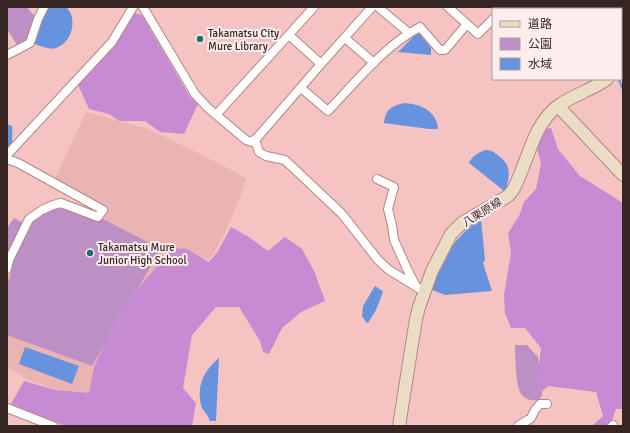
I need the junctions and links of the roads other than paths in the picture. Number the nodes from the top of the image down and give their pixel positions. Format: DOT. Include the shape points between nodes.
graph roads {
  1 [pos="44,7"];
  2 [pos="133,7"];
  3 [pos="143,7"];
  4 [pos="314,7"];
  5 [pos="372,7"];
  6 [pos="378,7"];
  7 [pos="448,7"];
  8 [pos="492,20"];
  9 [pos="467,24"];
  10 [pos="409,33"];
  11 [pos="289,35"];
  12 [pos="345,38"];
  13 [pos="7,56"];
  14 [pos="374,63"];
  15 [pos="321,64"];
  16 [pos="602,80"];
  17 [pos="592,82"];
  18 [pos="301,88"];
  19 [pos="558,106"];
  20 [pos="216,115"];
  21 [pos="255,139"];
  22 [pos="7,156"];
  23 [pos="7,159"];
  24 [pos="623,175"];
  25 [pos="377,179"];
  26 [pos="7,269"];
  27 [pos="421,289"];
  28 [pos="547,404"];
  29 [pos="7,408"];
  30 [pos="53,426"];
  31 [pos="399,426"];
  32 [pos="518,426"];
  1 -- 13 [label="street" via="30,43"];
  2 -- 22 [label="street" via="112,42"];
  3 -- 20 [label="street" via="195,94"];
  4 -- 11 [label="street"];
  5 -- 12 [label="street"];
  6 -- 10 [label="street"];
  7 -- 9 [label="street"];
  8 -- 9 [label="street" via="478,34"];
  9 -- 10 [label="street" via="445,50 440,50 420,26"];
  10 -- 14 [label="street"];
  11 -- 15 [label="street"];
  11 -- 20 [label="street"];
  12 -- 14 [label="street"];
  12 -- 15 [label="street"];
  14 -- 18 [label="street" via="328,111"];
  15 -- 18 [label="street"];
  16 -- 17 [label="main road, 八栗原線"];
  17 -- 19 [label="main road, 八栗原線"];
  18 -- 21 [label="street"];
  19 -- 24 [label="main road"];
  19 -- 27 [label="main road, 八栗原線" via="538,132 513,190 508,196 462,223 451,234"];
  20 -- 21 [label="street" via="246,140 252,142"];
  21 -- 27 [label="street" via="259,152 285,160 342,214 389,270"];
  23 -- 26 [label="street" via="103,210 98,217 61,203 42,210 29,219"];
  25 -- 27 [label="street" via="394,188 388,209 394,240"];
  27 -- 31 [label="main road, 八栗原線"];
  28 -- 32 [label="street" via="540,404 531,418"];
  29 -- 30 [label="street"];
}
